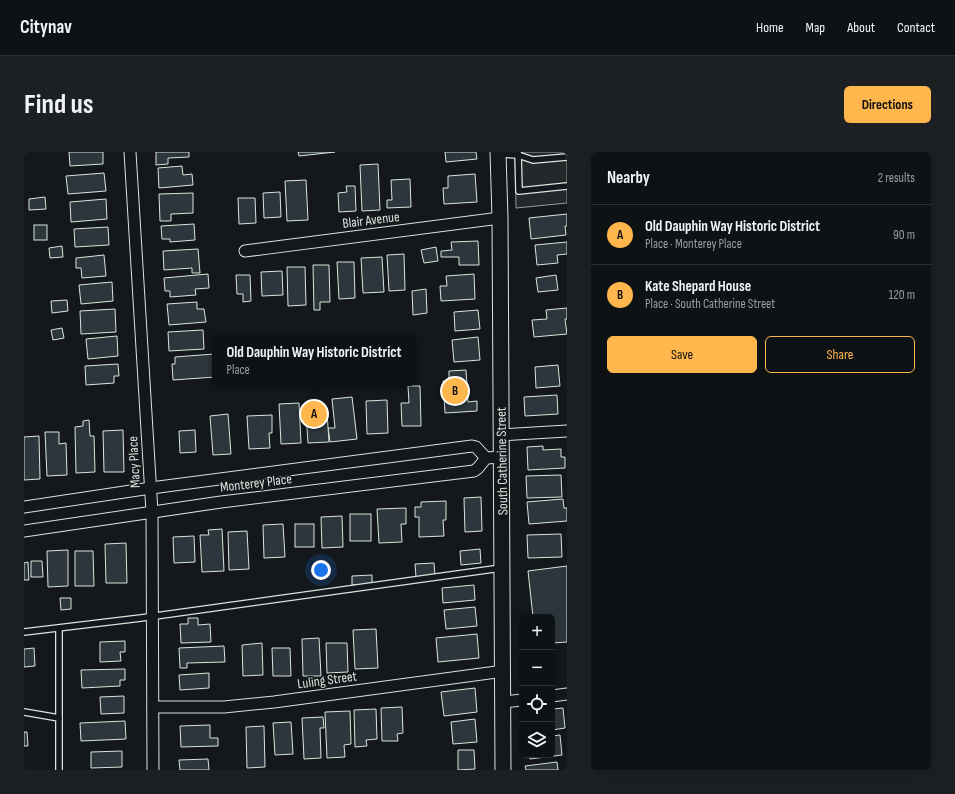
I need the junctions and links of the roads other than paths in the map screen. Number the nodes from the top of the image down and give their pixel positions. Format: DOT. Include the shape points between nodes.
graph roads {
  1 [pos="130,152"];
  2 [pos="498,153"];
  3 [pos="518,154"];
  4 [pos="567,156"];
  5 [pos="567,186"];
  6 [pos="500,218"];
  7 [pos="245,251"];
  8 [pos="567,431"];
  9 [pos="501,436"];
  10 [pos="502,457"];
  11 [pos="486,458"];
  12 [pos="151,488"];
  13 [pos="24,506"];
  14 [pos="152,512"];
  15 [pos="24,531"];
  16 [pos="503,568"];
  17 [pos="153,617"];
  18 [pos="59,629"];
  19 [pos="24,632"];
  20 [pos="504,671"];
  21 [pos="567,694"];
  22 [pos="555,696"];
  23 [pos="519,700"];
  24 [pos="503,702"];
  25 [pos="153,707"];
  26 [pos="24,712"];
  27 [pos="59,718"];
  28 [pos="59,770"];
  29 [pos="153,770"];
  30 [pos="504,770"];
  1 -- 12 [label="street, Macy Place"];
  2 -- 3 [label="lane"];
  2 -- 6 [label="street, South Catherine Street"];
  3 -- 4 [label="lane" via="533,160"];
  3 -- 5 [label="lane" via="519,190"];
  6 -- 7 [label="street, Blair Avenue"];
  6 -- 9 [label="street, South Catherine Street"];
  8 -- 9 [label="street"];
  9 -- 10 [label="street, South Catherine Street"];
  10 -- 11 [label="street"];
  10 -- 16 [label="street, South Catherine Street"];
  11 -- 12 [label="street, Monterey Place" via="472,446"];
  11 -- 14 [label="street, Monterey Place" via="474,471"];
  12 -- 13 [label="street, Monterey Place"];
  12 -- 14 [label="street, Macy Place"];
  14 -- 15 [label="street, Monterey Place"];
  14 -- 17 [label="street, Macy Place"];
  16 -- 17 [label="lane"];
  16 -- 20 [label="street, South Catherine Street"];
  17 -- 18 [label="lane"];
  17 -- 25 [label="street, Macy Place"];
  18 -- 19 [label="lane"];
  18 -- 27 [label="lane"];
  20 -- 24 [label="street, South Catherine Street"];
  20 -- 25 [label="street, Luling Street" via="274,702 224,707"];
  21 -- 22 [label="street"];
  23 -- 24 [label="street"];
  24 -- 30 [label="street, South Catherine Street"];
  25 -- 29 [label="street, Macy Place"];
  26 -- 27 [label="lane"];
  27 -- 28 [label="lane"];
}
